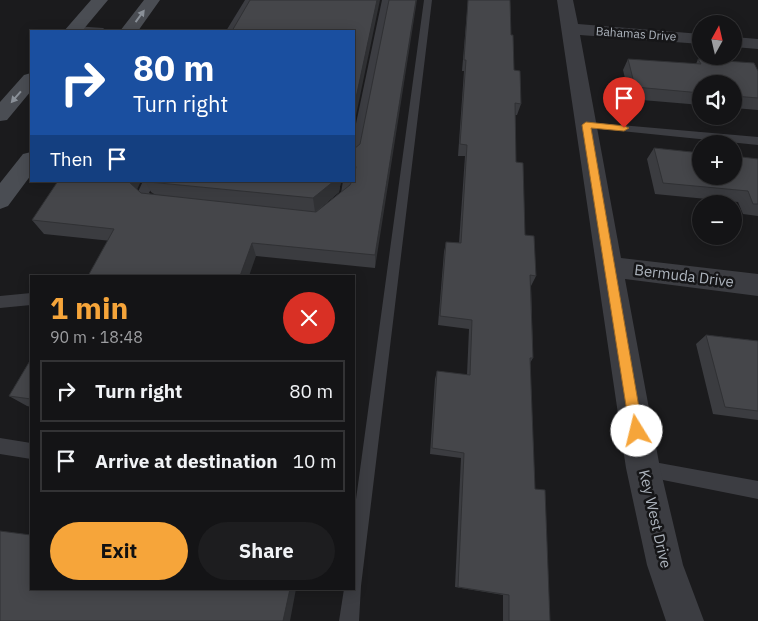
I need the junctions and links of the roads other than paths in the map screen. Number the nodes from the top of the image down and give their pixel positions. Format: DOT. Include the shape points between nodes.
graph roads {
  1 [pos="100,0"];
  2 [pos="152,0"];
  3 [pos="248,0"];
  4 [pos="386,0"];
  5 [pos="428,0"];
  6 [pos="565,0"];
  7 [pos="570,29"];
  8 [pos="74,30"];
  9 [pos="130,30"];
  10 [pos="231,30"];
  11 [pos="692,38"];
  12 [pos="742,43"];
  13 [pos="758,44"];
  14 [pos="30,80"];
  15 [pos="0,114"];
  16 [pos="586,125"];
  17 [pos="758,141"];
  18 [pos="355,153"];
  19 [pos="30,160"];
  20 [pos="148,182"];
  21 [pos="349,182"];
  22 [pos="0,200"];
  23 [pos="172,204"];
  24 [pos="332,207"];
  25 [pos="610,267"];
  26 [pos="758,285"];
  27 [pos="30,298"];
  28 [pos="0,302"];
  29 [pos="0,446"];
  30 [pos="30,451"];
  31 [pos="643,468"];
  32 [pos="758,490"];
  33 [pos="355,573"];
  34 [pos="353,590"];
  35 [pos="349,621"];
  36 [pos="685,621"];
  1 -- 8 [label="main road"];
  9 -- 2 [label="main road, one-way"];
  3 -- 10 [label="lane"];
  4 -- 18 [label="lane"];
  5 -- 33 [label="lane"];
  6 -- 7 [label="street, Key West Drive"];
  7 -- 11 [label="street, Bahamas Drive"];
  7 -- 16 [label="street, Key West Drive"];
  12 -- 13 [label="street"];
  14 -- 15 [label="main road, one-way"];
  16 -- 17 [label="lane"];
  16 -- 25 [label="street, Key West Drive"];
  19 -- 22 [label="main road"];
  20 -- 23 [label="lane" via="142,194 153,202"];
  21 -- 24 [label="lane" via="346,195"];
  25 -- 26 [label="street, Bermuda Drive"];
  25 -- 31 [label="street, Key West Drive"];
  27 -- 28 [label="lane"];
  29 -- 30 [label="lane"];
  31 -- 32 [label="lane"];
  31 -- 36 [label="street, Key West Drive" via="665,565"];
  34 -- 35 [label="lane"];
}
